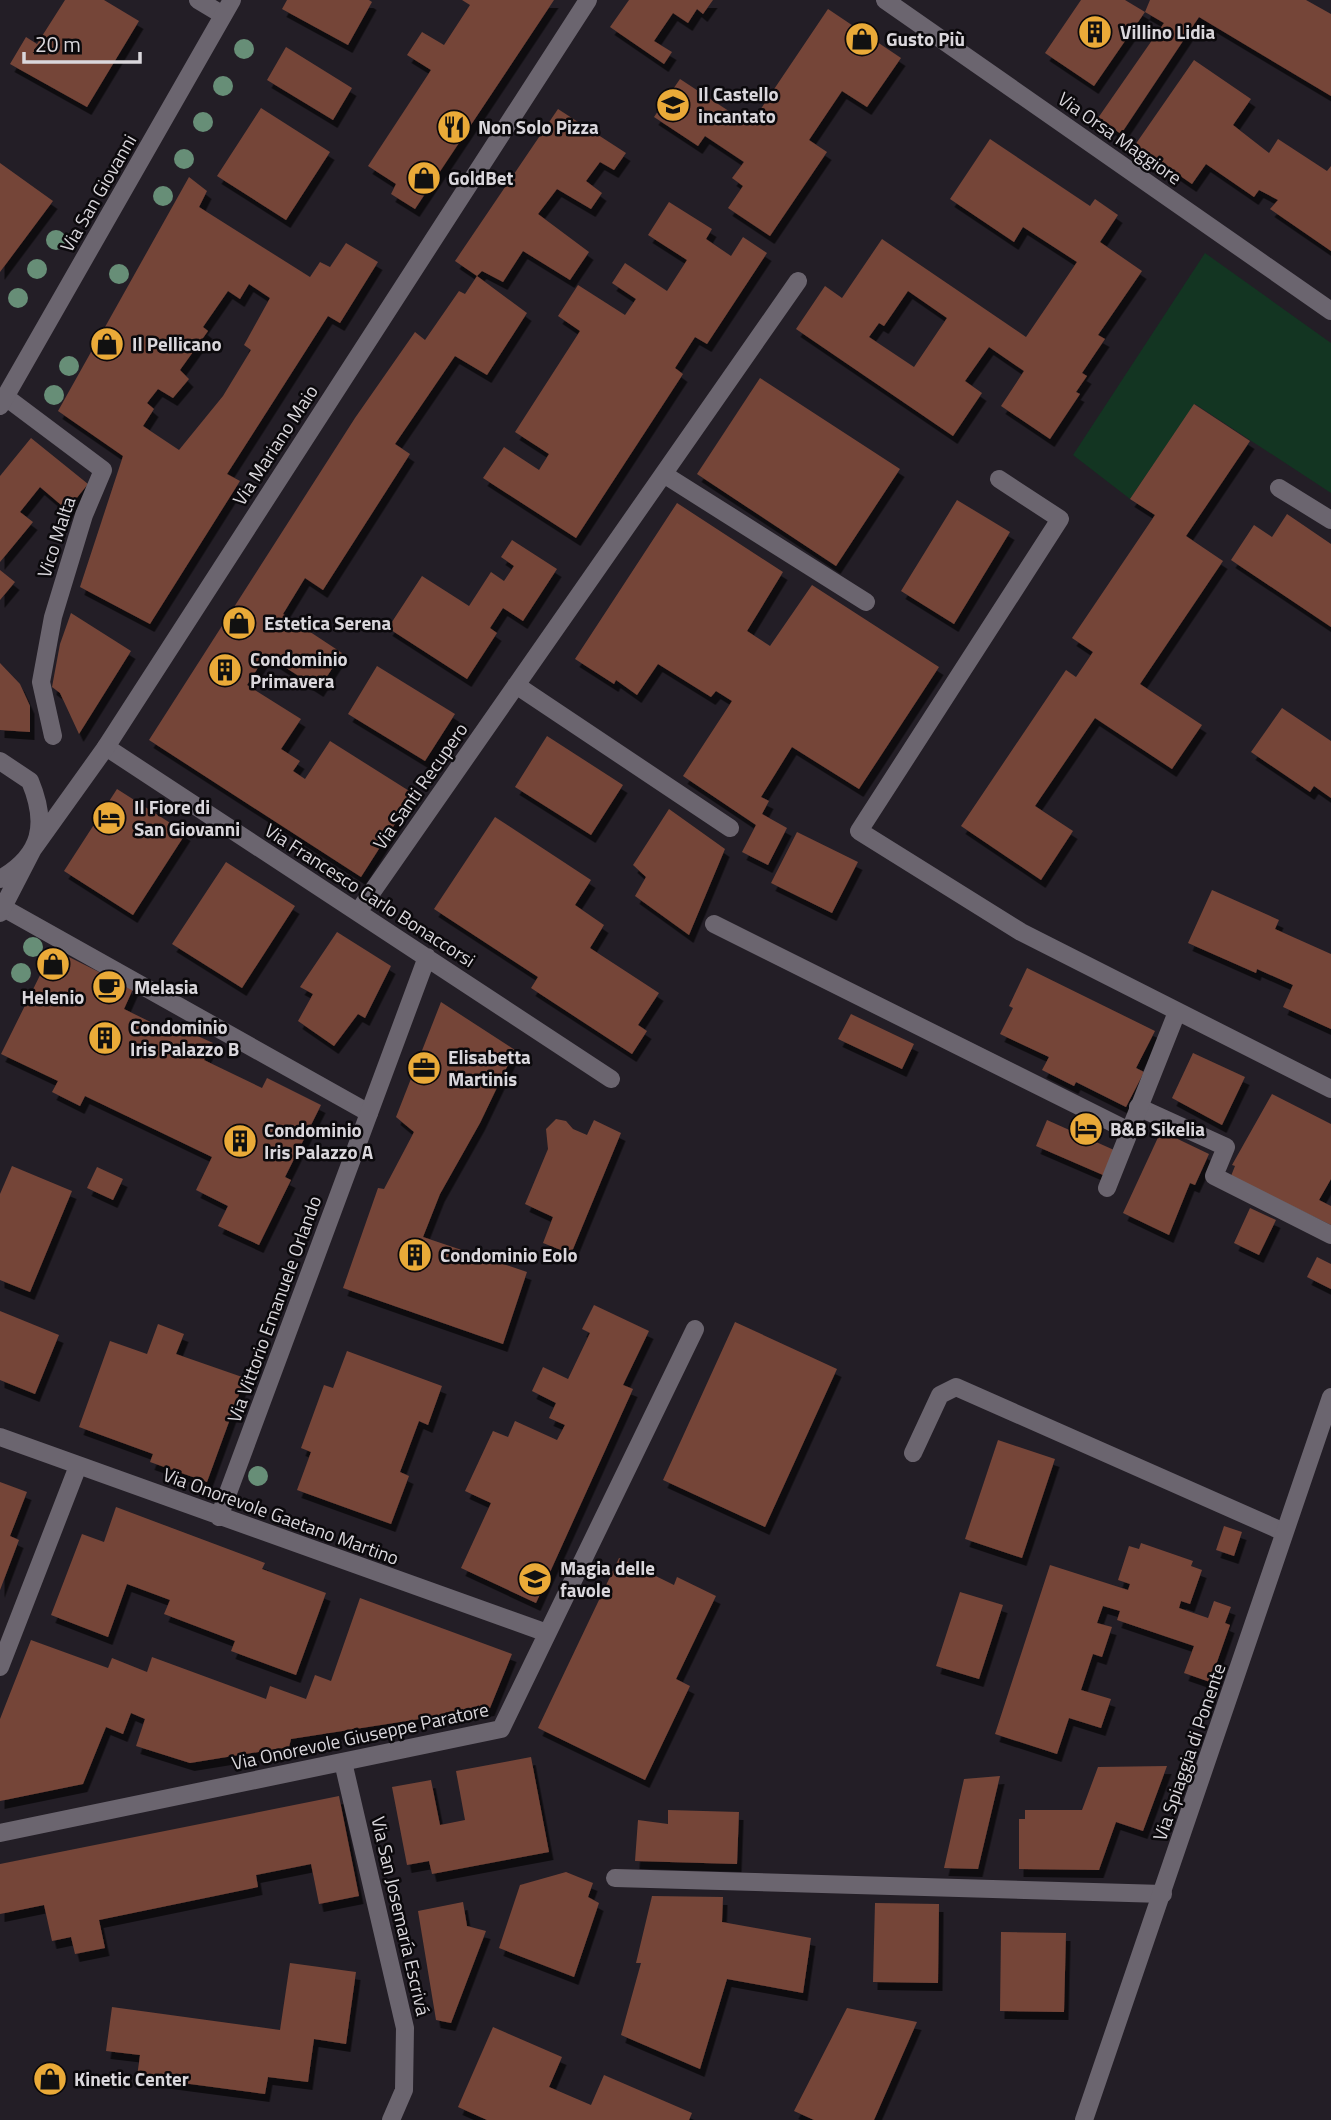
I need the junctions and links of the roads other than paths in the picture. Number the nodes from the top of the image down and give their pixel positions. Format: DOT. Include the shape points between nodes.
graph roads {
  1 [pos="198,0"];
  2 [pos="588,0"];
  3 [pos="885,0"];
  4 [pos="227,8"];
  5 [pos="799,281"];
  6 [pos="1331,311"];
  7 [pos="3,402"];
  8 [pos="664,475"];
  9 [pos="999,479"];
  10 [pos="1279,488"];
  11 [pos="1331,520"];
  12 [pos="866,602"];
  13 [pos="516,685"];
  14 [pos="54,737"];
  15 [pos="106,747"];
  16 [pos="0,761"];
  17 [pos="730,828"];
  18 [pos="33,849"];
  19 [pos="0,879"];
  20 [pos="1,910"];
  21 [pos="358,912"];
  22 [pos="714,924"];
  23 [pos="427,957"];
  24 [pos="1177,1012"];
  25 [pos="611,1079"];
  26 [pos="1331,1089"];
  27 [pos="1139,1107"];
  28 [pos="369,1113"];
  29 [pos="1129,1131"];
  30 [pos="1107,1188"];
  31 [pos="1331,1235"];
  32 [pos="695,1329"];
  33 [pos="1331,1396"];
  34 [pos="0,1437"];
  35 [pos="913,1453"];
  36 [pos="78,1466"];
  37 [pos="219,1517"];
  38 [pos="1284,1532"];
  39 [pos="547,1633"];
  40 [pos="0,1667"];
  41 [pos="343,1762"];
  42 [pos="0,1833"];
  43 [pos="615,1878"];
  44 [pos="1163,1894"];
  45 [pos="391,2120"];
  46 [pos="1084,2120"];
  1 -- 4 [label="street"];
  2 -- 15 [label="street, Via Mariano Maio"];
  3 -- 6 [label="street, Via Orsa Maggiore"];
  4 -- 7 [label="street, Via San Giovanni"];
  5 -- 8 [label="street, Via Santi Recupero"];
  7 -- 14 [label="street, Vico Malta" via="103,470 52,617 41,682"];
  8 -- 12 [label="street"];
  8 -- 13 [label="street, Via Santi Recupero"];
  9 -- 24 [label="street" via="1060,519 859,831 1021,932"];
  10 -- 11 [label="street"];
  13 -- 17 [label="street"];
  13 -- 21 [label="street, Via Santi Recupero"];
  15 -- 18 [label="street, Via Mariano Maio"];
  15 -- 21 [label="street, Via Francesco Carlo Bonaccorsi"];
  16 -- 18 [label="street" via="30,781 36,795 41,823"];
  18 -- 19 [label="street" via="19,868"];
  18 -- 20 [label="street, Via Mariano Maio"];
  20 -- 28 [label="street"];
  21 -- 23 [label="street, Via Francesco Carlo Bonaccorsi"];
  22 -- 29 [label="street"];
  23 -- 25 [label="street, Via Francesco Carlo Bonaccorsi"];
  23 -- 28 [label="street, Via Vittorio Emanuele Orlando"];
  24 -- 26 [label="street"];
  24 -- 27 [label="street"];
  27 -- 29 [label="street"];
  27 -- 31 [label="street" via="1226,1147 1214,1176"];
  28 -- 37 [label="street, Via Vittorio Emanuele Orlando"];
  29 -- 30 [label="street"];
  32 -- 39 [label="street, Via Onorevole Giuseppe Paratore"];
  33 -- 38 [label="street, Via Spiaggia di Ponente"];
  34 -- 36 [label="street, Via Onorevole Gaetano Martino"];
  35 -- 38 [label="street" via="940,1395 956,1387"];
  36 -- 37 [label="street, Via Onorevole Gaetano Martino"];
  36 -- 40 [label="street"];
  37 -- 39 [label="street, Via Onorevole Gaetano Martino"];
  38 -- 44 [label="street, Via Spiaggia di Ponente"];
  39 -- 41 [label="street, Via Onorevole Giuseppe Paratore" via="500,1729"];
  41 -- 42 [label="street, Via Onorevole Giuseppe Paratore"];
  41 -- 45 [label="street, Via San Josemaría Escrivá" via="405,2028 404,2090"];
  43 -- 44 [label="street"];
  44 -- 46 [label="street, Via Spiaggia di Ponente"];
}
